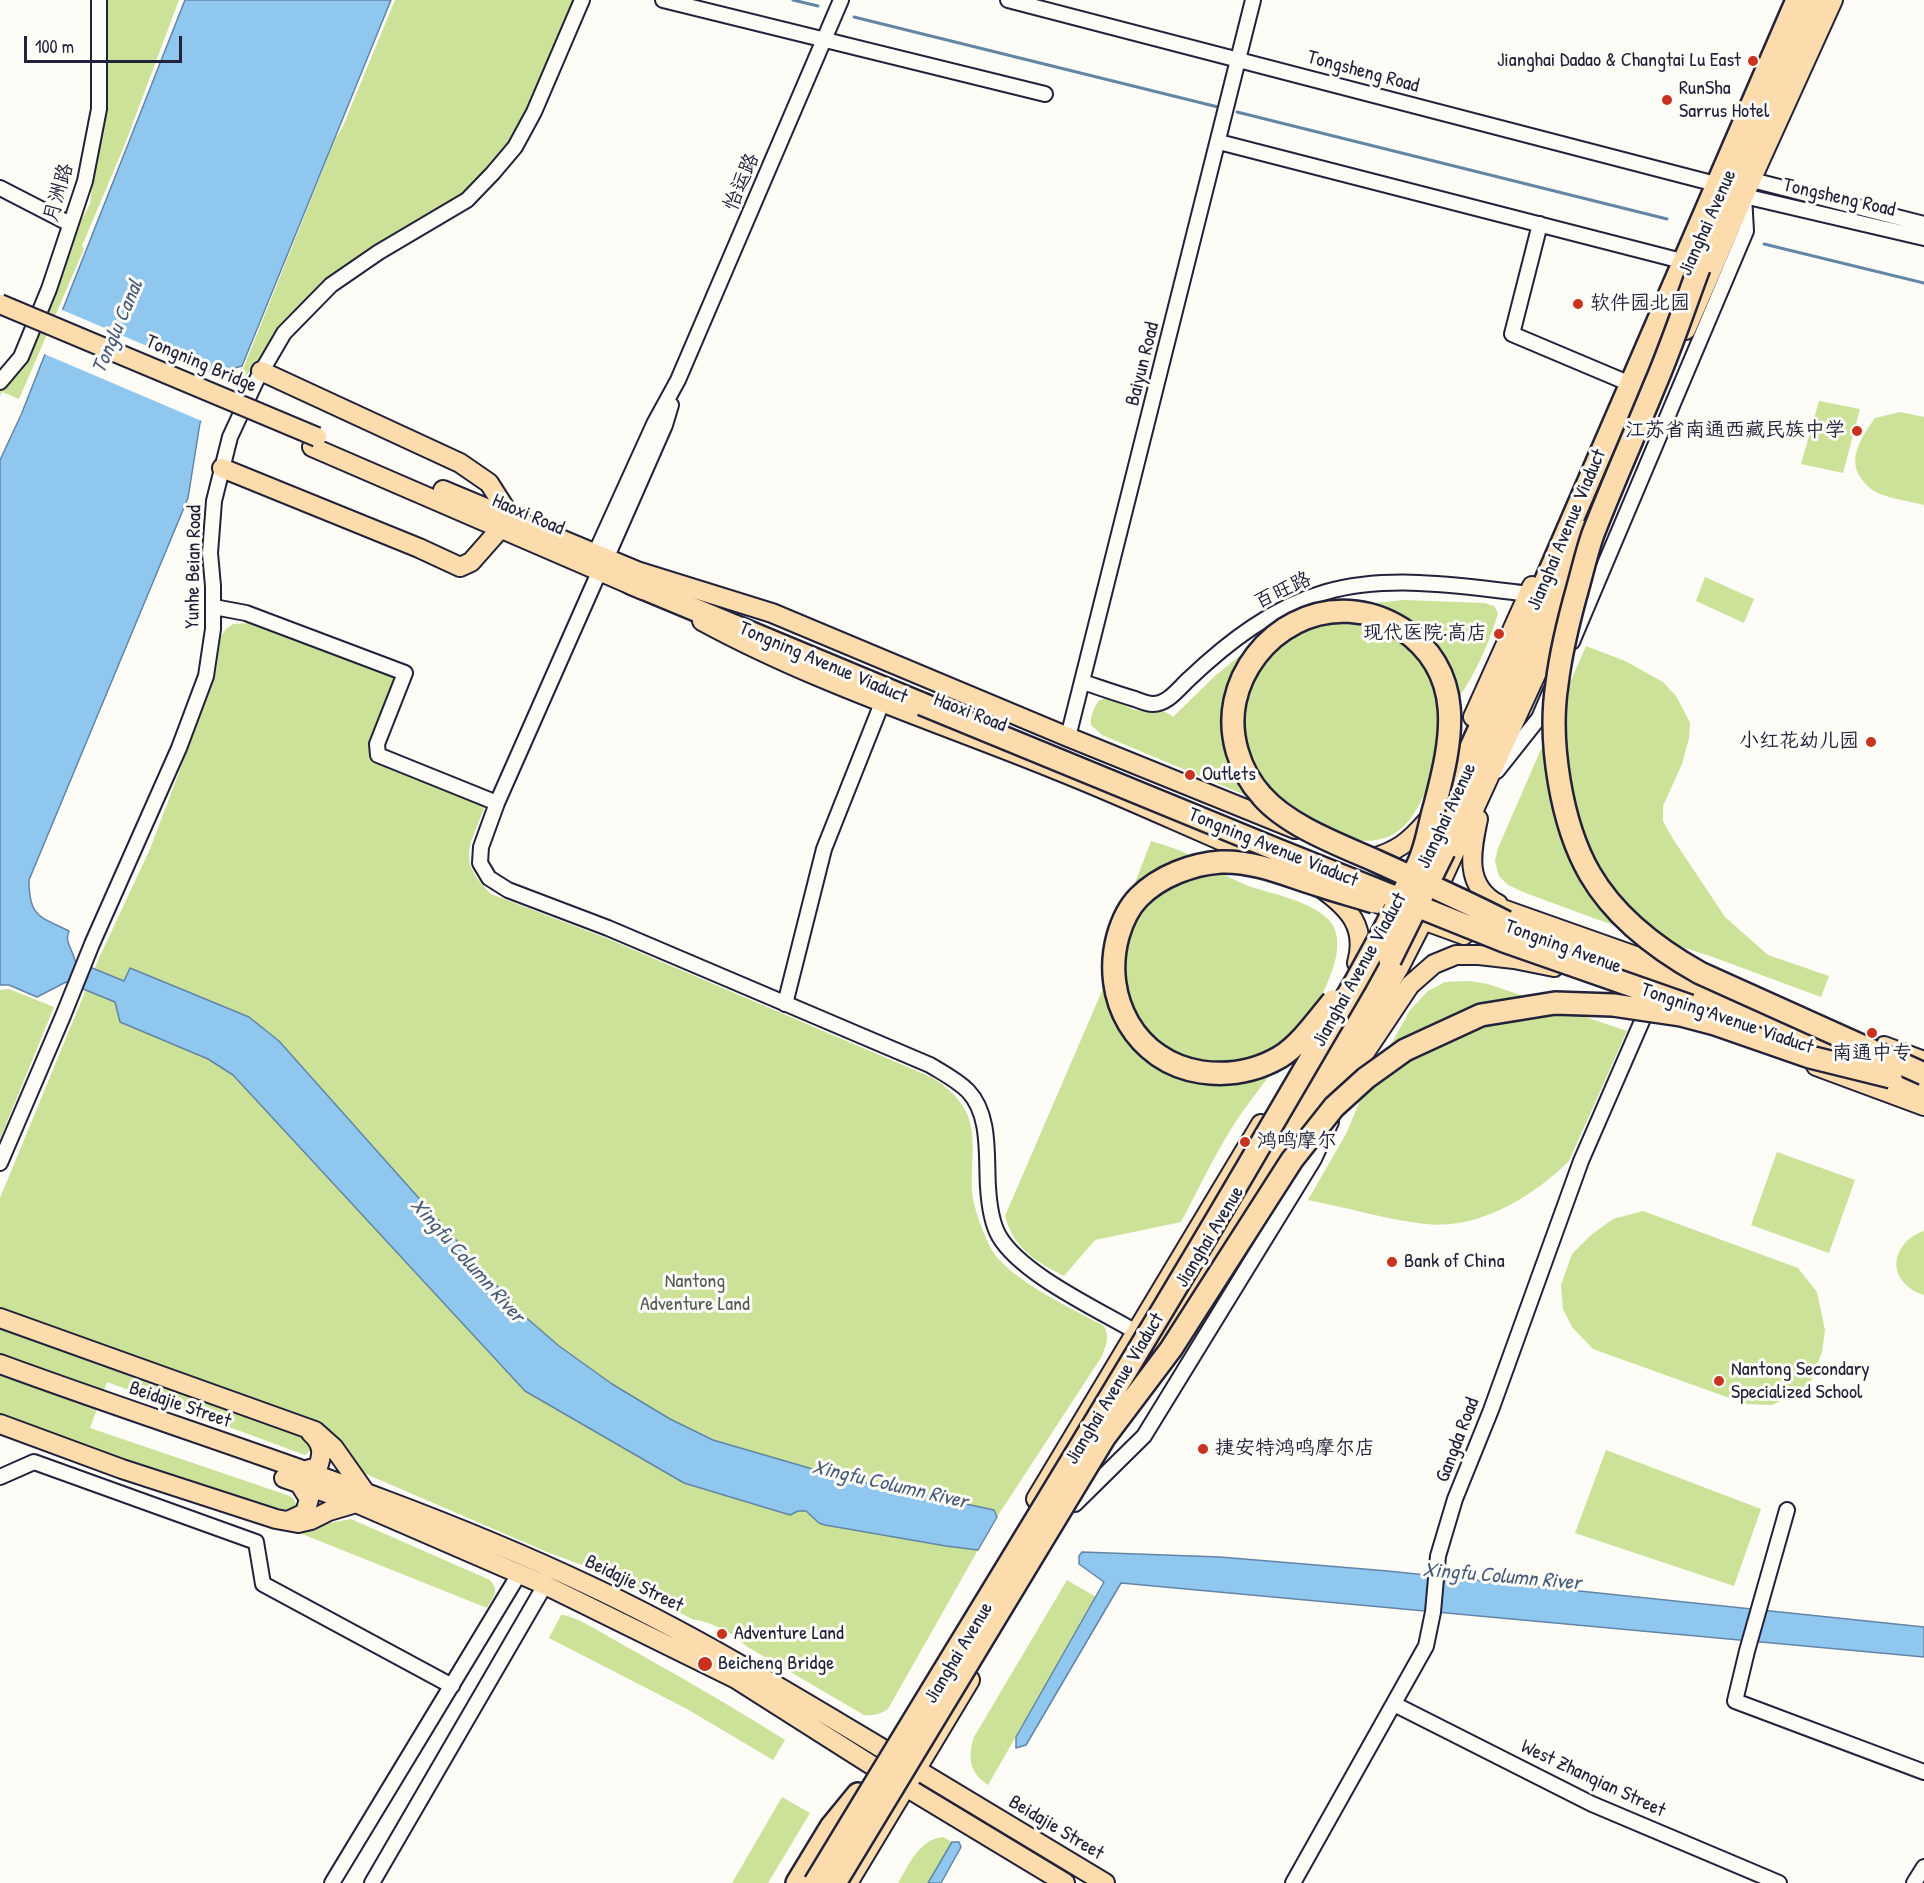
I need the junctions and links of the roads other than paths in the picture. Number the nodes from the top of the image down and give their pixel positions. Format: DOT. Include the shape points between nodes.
graph roads {
  1 [pos="99,0"];
  2 [pos="582,0"];
  3 [pos="663,0"];
  4 [pos="841,0"];
  5 [pos="1008,0"];
  6 [pos="1253,0"];
  7 [pos="1786,0"];
  8 [pos="1797,0"];
  9 [pos="1817,0"];
  10 [pos="1833,0"];
  11 [pos="824,40"];
  12 [pos="1239,60"];
  13 [pos="1045,94"];
  14 [pos="1219,142"];
  15 [pos="1708,182"];
  16 [pos="0,188"];
  17 [pos="1748,188"];
  18 [pos="70,224"];
  19 [pos="1540,224"];
  20 [pos="1924,224"];
  21 [pos="1924,238"];
  22 [pos="1674,259"];
  23 [pos="1699,268"];
  24 [pos="0,304"];
  25 [pos="0,317"];
  26 [pos="261,371"];
  27 [pos="2,378"];
  28 [pos="1622,380"];
  29 [pos="314,442"];
  30 [pos="222,468"];
  31 [pos="506,523"];
  32 [pos="600,561"];
  33 [pos="634,577"];
  34 [pos="1529,594"];
  35 [pos="213,607"];
  36 [pos="1083,682"];
  37 [pos="882,703"];
  38 [pos="1068,737"];
  39 [pos="1485,786"];
  40 [pos="497,803"];
  41 [pos="1428,820"];
  42 [pos="1422,855"];
  43 [pos="1370,859"];
  44 [pos="1403,872"];
  45 [pos="1303,874"];
  46 [pos="1440,886"];
  47 [pos="1387,907"];
  48 [pos="1423,921"];
  49 [pos="1509,926"];
  50 [pos="1378,944"];
  51 [pos="1357,963"];
  52 [pos="1554,967"];
  53 [pos="1650,1003"];
  54 [pos="785,1004"];
  55 [pos="1360,1032"];
  56 [pos="1924,1061"];
  57 [pos="1358,1063"];
  58 [pos="1924,1074"];
  59 [pos="1891,1077"];
  60 [pos="1924,1088"];
  61 [pos="1924,1106"];
  62 [pos="1298,1135"];
  63 [pos="0,1163"];
  64 [pos="0,1318"];
  65 [pos="1136,1332"];
  66 [pos="0,1364"];
  67 [pos="0,1377"];
  68 [pos="104,1409"];
  69 [pos="0,1424"];
  70 [pos="301,1424"];
  71 [pos="1104,1438"];
  72 [pos="0,1477"];
  73 [pos="301,1477"];
  74 [pos="361,1497"];
  75 [pos="1075,1504"];
  76 [pos="1787,1510"];
  77 [pos="287,1521"];
  78 [pos="519,1574"];
  79 [pos="545,1585"];
  80 [pos="452,1686"];
  81 [pos="1394,1704"];
  82 [pos="884,1750"];
  83 [pos="875,1767"];
  84 [pos="916,1769"];
  85 [pos="1924,1772"];
  86 [pos="906,1787"];
  87 [pos="858,1794"];
  88 [pos="1924,1867"];
  89 [pos="332,1883"];
  90 [pos="372,1883"];
  91 [pos="787,1883"];
  92 [pos="797,1883"];
  93 [pos="804,1883"];
  94 [pos="815,1883"];
  95 [pos="835,1883"];
  96 [pos="848,1883"];
  97 [pos="1065,1883"];
  98 [pos="1105,1883"];
  99 [pos="1293,1883"];
  100 [pos="1779,1883"];
  101 [pos="1914,1883"];
  1 -- 18 [label="street, 月洲路" via="99,109 85,181"];
  2 -- 26 [label="street, Yunhe Beian Road" via="534,112 493,173 466,200 331,285 284,333"];
  3 -- 11 [label="street"];
  4 -- 11 [label="street, 怡运路"];
  5 -- 12 [label="street, Tongsheng Road"];
  6 -- 12 [label="street, Baiyun Road"];
  7 -- 15 [label="main road, Jianghai Avenue"];
  8 -- 42 [label="highway, Jianghai Avenue Viaduct, bridge" via="1536,603"];
  9 -- 23 [label="highway, Jianghai Avenue Viaduct"];
  10 -- 17 [label="main road, Jianghai Avenue"];
  11 -- 13 [label="street"];
  11 -- 32 [label="street, 怡运路" via="678,380 665,425"];
  12 -- 14 [label="street, Baiyun Road"];
  12 -- 15 [label="street, Tongsheng Road"];
  14 -- 19 [label="street"];
  14 -- 36 [label="street, Baiyun Road"];
  15 -- 22 [label="main road, Jianghai Avenue"];
  16 -- 18 [label="street"];
  17 -- 20 [label="street, Tongsheng Road"];
  17 -- 21 [label="street, Tongsheng Road"];
  17 -- 39 [label="main road, Jianghai Avenue"];
  17 -- 39 [label="street" via="1746,231 1539,718"];
  18 -- 27 [label="street, 月洲路" via="21,357"];
  19 -- 22 [label="street"];
  19 -- 28 [label="street" via="1512,334"];
  22 -- 28 [label="main road, Jianghai Avenue"];
  23 -- 58 [label="highway, bridge" via="1658,380 1592,536 1566,630 1556,687 1555,731 1569,829 1590,874 1612,904 1650,942 1674,959"];
  23 -- 71 [label="highway, Jianghai Avenue Viaduct, bridge" via="1547,622 1444,851 1390,960"];
  24 -- 29 [label="main road, Tongning Bridge, bridge"];
  25 -- 29 [label="main road, Tongning Bridge"];
  26 -- 30 [label="street, Yunhe Beian Road" via="230,437"];
  26 -- 31 [label="main road" via="460,463 489,483"];
  28 -- 34 [label="main road, Jianghai Avenue"];
  29 -- 31 [label="main road, Haoxi Road"];
  30 -- 31 [label="main road" via="460,567 471,562"];
  30 -- 35 [label="street, Yunhe Beian Road" via="214,501 210,553"];
  31 -- 32 [label="main road, Haoxi Road"];
  32 -- 33 [label="main road, Haoxi Road"];
  32 -- 40 [label="street, 怡运路"];
  33 -- 37 [label="main road, Haoxi Road" via="744,644"];
  33 -- 38 [label="main road, Haoxi Road" via="772,613"];
  33 -- 49 [label="highway, Tongning Avenue Viaduct, bridge" via="924,697"];
  34 -- 36 [label="street, 百旺路" via="1395,583 1325,592 1255,625 1165,702 1152,704"];
  34 -- 41 [label="main road, Jianghai Avenue"];
  35 -- 40 [label="street" via="246,613 405,673 377,744 378,755"];
  35 -- 63 [label="street, Yunhe Beian Road" via="206,676 167,778"];
  36 -- 38 [label="street, Baiyun Road"];
  37 -- 45 [label="main road, Haoxi Road" via="1060,771"];
  37 -- 54 [label="street" via="824,849"];
  38 -- 43 [label="main road, Haoxi Road"];
  39 -- 46 [label="main road, Jianghai Avenue"];
  39 -- 49 [label="main road" via="1474,839 1473,871 1478,888"];
  40 -- 54 [label="street, 怡运路" via="481,847 480,863 489,878 508,890"];
  41 -- 43 [label="main road" via="1400,847"];
  41 -- 44 [label="main road, Jianghai Avenue"];
  42 -- 49 [label="highway, bridge" via="1449,752 1446,687 1430,654 1401,628 1374,615 1347,610 1303,618 1271,639 1248,667 1236,698 1234,743 1257,790 1289,818"];
  42 -- 50 [label="highway, Jianghai Avenue Viaduct, bridge"];
  43 -- 44 [label="main road, Haoxi Road"];
  44 -- 46 [label="main road, Tongning Avenue"];
  44 -- 47 [label="main road, Jianghai Avenue"];
  45 -- 47 [label="main road, Haoxi Road"];
  45 -- 51 [label="main road" via="1346,909 1354,922 1361,939"];
  46 -- 48 [label="main road, Jianghai Avenue"];
  46 -- 49 [label="main road, Tongning Avenue"];
  47 -- 48 [label="main road, Tongning Avenue"];
  47 -- 51 [label="main road, Jianghai Avenue"];
  48 -- 52 [label="main road, Tongning Avenue"];
  48 -- 55 [label="main road, Jianghai Avenue"];
  49 -- 50 [label="highway, bridge" via="1251,864 1221,862 1176,872 1139,897 1127,913 1115,948 1114,991 1132,1029 1165,1060 1191,1070 1239,1072 1281,1056 1306,1033"];
  49 -- 56 [label="main road, Tongning Avenue"];
  49 -- 58 [label="highway, Tongning Avenue Viaduct, bridge"];
  49 -- 59 [label="highway, Tongning Avenue Viaduct, bridge"];
  50 -- 94 [label="highway, Jianghai Avenue Viaduct, bridge" via="1183,1277"];
  51 -- 65 [label="main road, Jianghai Avenue"];
  52 -- 53 [label="main road, Tongning Avenue"];
  52 -- 57 [label="main road" via="1479,955 1456,955 1434,964 1410,986"];
  53 -- 61 [label="main road, Tongning Avenue"];
  53 -- 81 [label="street, Gangda Road" via="1581,1161 1455,1499 1438,1556 1426,1646"];
  54 -- 65 [label="street, 怡运路" via="930,1065 969,1092 983,1121 988,1196 998,1235 1036,1274"];
  55 -- 57 [label="street"];
  55 -- 62 [label="main road, Jianghai Avenue"];
  57 -- 62 [label="main road"];
  57 -- 75 [label="street" via="1314,1159 1144,1436"];
  59 -- 60 [label="highway, Tongning Avenue Viaduct"];
  59 -- 71 [label="highway, bridge" via="1810,1057 1681,1015 1613,1005 1555,1003 1481,1015 1436,1034 1405,1050 1334,1107 1292,1160 1171,1349"];
  62 -- 75 [label="main road, Jianghai Avenue"];
  64 -- 70 [label="main road"];
  65 -- 82 [label="main road, Jianghai Avenue"];
  66 -- 68 [label="main road"];
  67 -- 68 [label="main road"];
  68 -- 73 [label="main road, Beidajie Street"];
  69 -- 77 [label="main road"];
  70 -- 73 [label="main road" via="319,1440 322,1454 318,1467"];
  70 -- 74 [label="main road" via="334,1448"];
  71 -- 95 [label="highway, Jianghai Avenue Viaduct, bridge"];
  72 -- 80 [label="street" via="34,1462 256,1542 263,1584"];
  73 -- 74 [label="main road, Beidajie Street"];
  73 -- 77 [label="main road" via="309,1498 305,1513"];
  74 -- 77 [label="main road" via="311,1520"];
  74 -- 78 [label="main road, Beidajie Street"];
  74 -- 82 [label="main road, Beidajie Street" via="415,1510 586,1584 712,1648"];
  75 -- 84 [label="main road, Jianghai Avenue"];
  76 -- 85 [label="street" via="1735,1701"];
  78 -- 79 [label="main road, Beidajie Street"];
  78 -- 80 [label="street"];
  79 -- 83 [label="main road, Beidajie Street" via="736,1679"];
  79 -- 90 [label="street"];
  80 -- 89 [label="street"];
  81 -- 99 [label="street, Gangda Road"];
  81 -- 100 [label="street, West Zhanqian Street" via="1593,1804"];
  82 -- 83 [label="main road, Jianghai Avenue"];
  82 -- 84 [label="main road, Beidajie Street"];
  83 -- 86 [label="main road, Beidajie Street"];
  83 -- 87 [label="main road, Jianghai Avenue"];
  84 -- 86 [label="main road, Jianghai Avenue"];
  84 -- 98 [label="main road, Beidajie Street"];
  86 -- 96 [label="main road, Jianghai Avenue"];
  86 -- 97 [label="main road, Beidajie Street"];
  87 -- 91 [label="main road" via="823,1823"];
  87 -- 92 [label="highway" via="831,1827"];
  87 -- 93 [label="main road, Jianghai Avenue"];
  88 -- 101 [label="street"];
}
